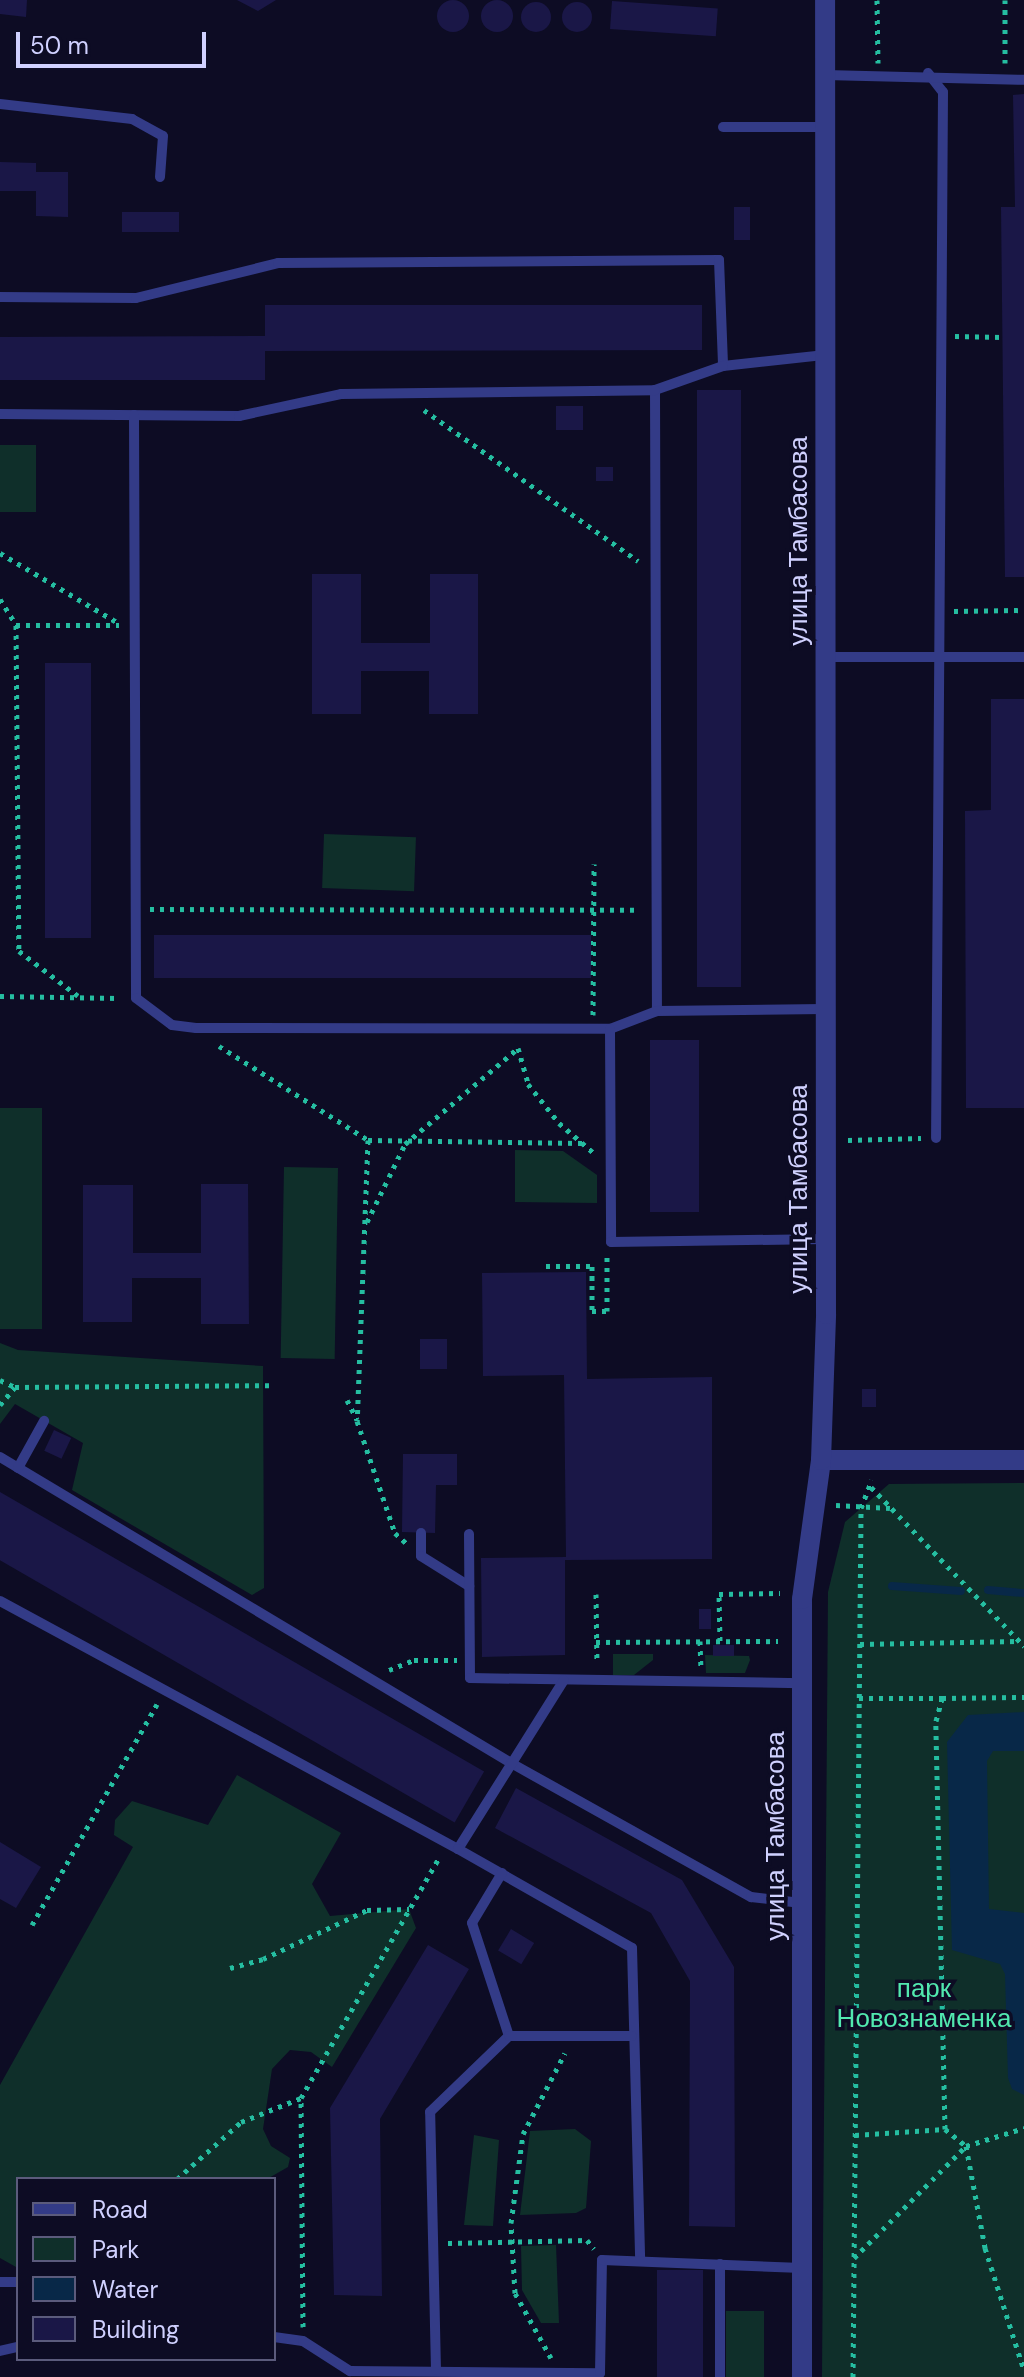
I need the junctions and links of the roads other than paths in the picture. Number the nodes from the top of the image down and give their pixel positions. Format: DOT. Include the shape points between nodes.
graph roads {
  1 [pos="825,0"];
  2 [pos="928,73"];
  3 [pos="825,75"];
  4 [pos="1024,80"];
  5 [pos="0,104"];
  6 [pos="723,127"];
  7 [pos="825,127"];
  8 [pos="160,177"];
  9 [pos="0,297"];
  10 [pos="825,355"];
  11 [pos="723,366"];
  12 [pos="655,390"];
  13 [pos="0,414"];
  14 [pos="134,415"];
  15 [pos="825,657"];
  16 [pos="940,657"];
  17 [pos="1024,657"];
  18 [pos="824,1009"];
  19 [pos="657,1011"];
  20 [pos="610,1029"];
  21 [pos="936,1138"];
  22 [pos="826,1239"];
  23 [pos="44,1421"];
  24 [pos="0,1457"];
  25 [pos="821,1460"];
  26 [pos="1024,1460"];
  27 [pos="18,1468"];
  28 [pos="421,1533"];
  29 [pos="469,1534"];
  30 [pos="469,1586"];
  31 [pos="0,1601"];
  32 [pos="564,1680"];
  33 [pos="802,1683"];
  34 [pos="511,1763"];
  35 [pos="458,1849"];
  36 [pos="502,1873"];
  37 [pos="801,1903"];
  38 [pos="509,2036"];
  39 [pos="632,2036"];
  40 [pos="640,2260"];
  41 [pos="720,2264"];
  42 [pos="802,2268"];
  43 [pos="276,2337"];
  44 [pos="436,2370"];
  45 [pos="720,2377"];
  46 [pos="802,2377"];
  1 -- 3 [label="street, улица Тамбасова"];
  2 -- 3 [label="lane"];
  2 -- 4 [label="lane"];
  2 -- 16 [label="lane" via="943,92"];
  3 -- 7 [label="street, улица Тамбасова"];
  5 -- 8 [label="lane" via="132,119 163,136"];
  6 -- 7 [label="lane"];
  7 -- 10 [label="street, улица Тамбасова"];
  9 -- 11 [label="lane" via="136,298 278,263 719,260"];
  10 -- 11 [label="lane"];
  10 -- 15 [label="street, улица Тамбасова"];
  11 -- 12 [label="lane"];
  12 -- 14 [label="lane" via="341,394 239,416"];
  12 -- 19 [label="lane"];
  13 -- 14 [label="lane"];
  14 -- 20 [label="lane" via="136,998 172,1025 196,1028"];
  15 -- 16 [label="lane"];
  15 -- 18 [label="street, улица Тамбасова"];
  16 -- 17 [label="lane"];
  16 -- 21 [label="lane"];
  18 -- 19 [label="lane"];
  18 -- 22 [label="street, улица Тамбасова"];
  19 -- 20 [label="lane"];
  20 -- 22 [label="lane" via="611,1242"];
  22 -- 25 [label="street, улица Тамбасова"];
  23 -- 27 [label="lane"];
  24 -- 27 [label="lane"];
  25 -- 26 [label="street"];
  25 -- 33 [label="street, улица Тамбасова" via="802,1599"];
  27 -- 34 [label="lane"];
  28 -- 30 [label="lane" via="421,1556"];
  29 -- 30 [label="lane"];
  30 -- 32 [label="lane" via="470,1678"];
  31 -- 35 [label="lane"];
  32 -- 33 [label="lane"];
  32 -- 34 [label="lane"];
  33 -- 37 [label="street, улица Тамбасова"];
  34 -- 35 [label="lane"];
  34 -- 37 [label="lane" via="751,1897"];
  35 -- 36 [label="lane"];
  36 -- 38 [label="lane" via="472,1923"];
  36 -- 39 [label="lane" via="632,1948"];
  37 -- 42 [label="street, улица Тамбасова"];
  38 -- 39 [label="lane"];
  38 -- 44 [label="lane" via="430,2112"];
  39 -- 40 [label="lane"];
  40 -- 41 [label="lane"];
  40 -- 44 [label="lane" via="602,2260 600,2373"];
  41 -- 42 [label="lane"];
  41 -- 45 [label="lane"];
  42 -- 46 [label="street, улица Тамбасова"];
  43 -- 44 [label="lane" via="303,2341 350,2371"];
}
